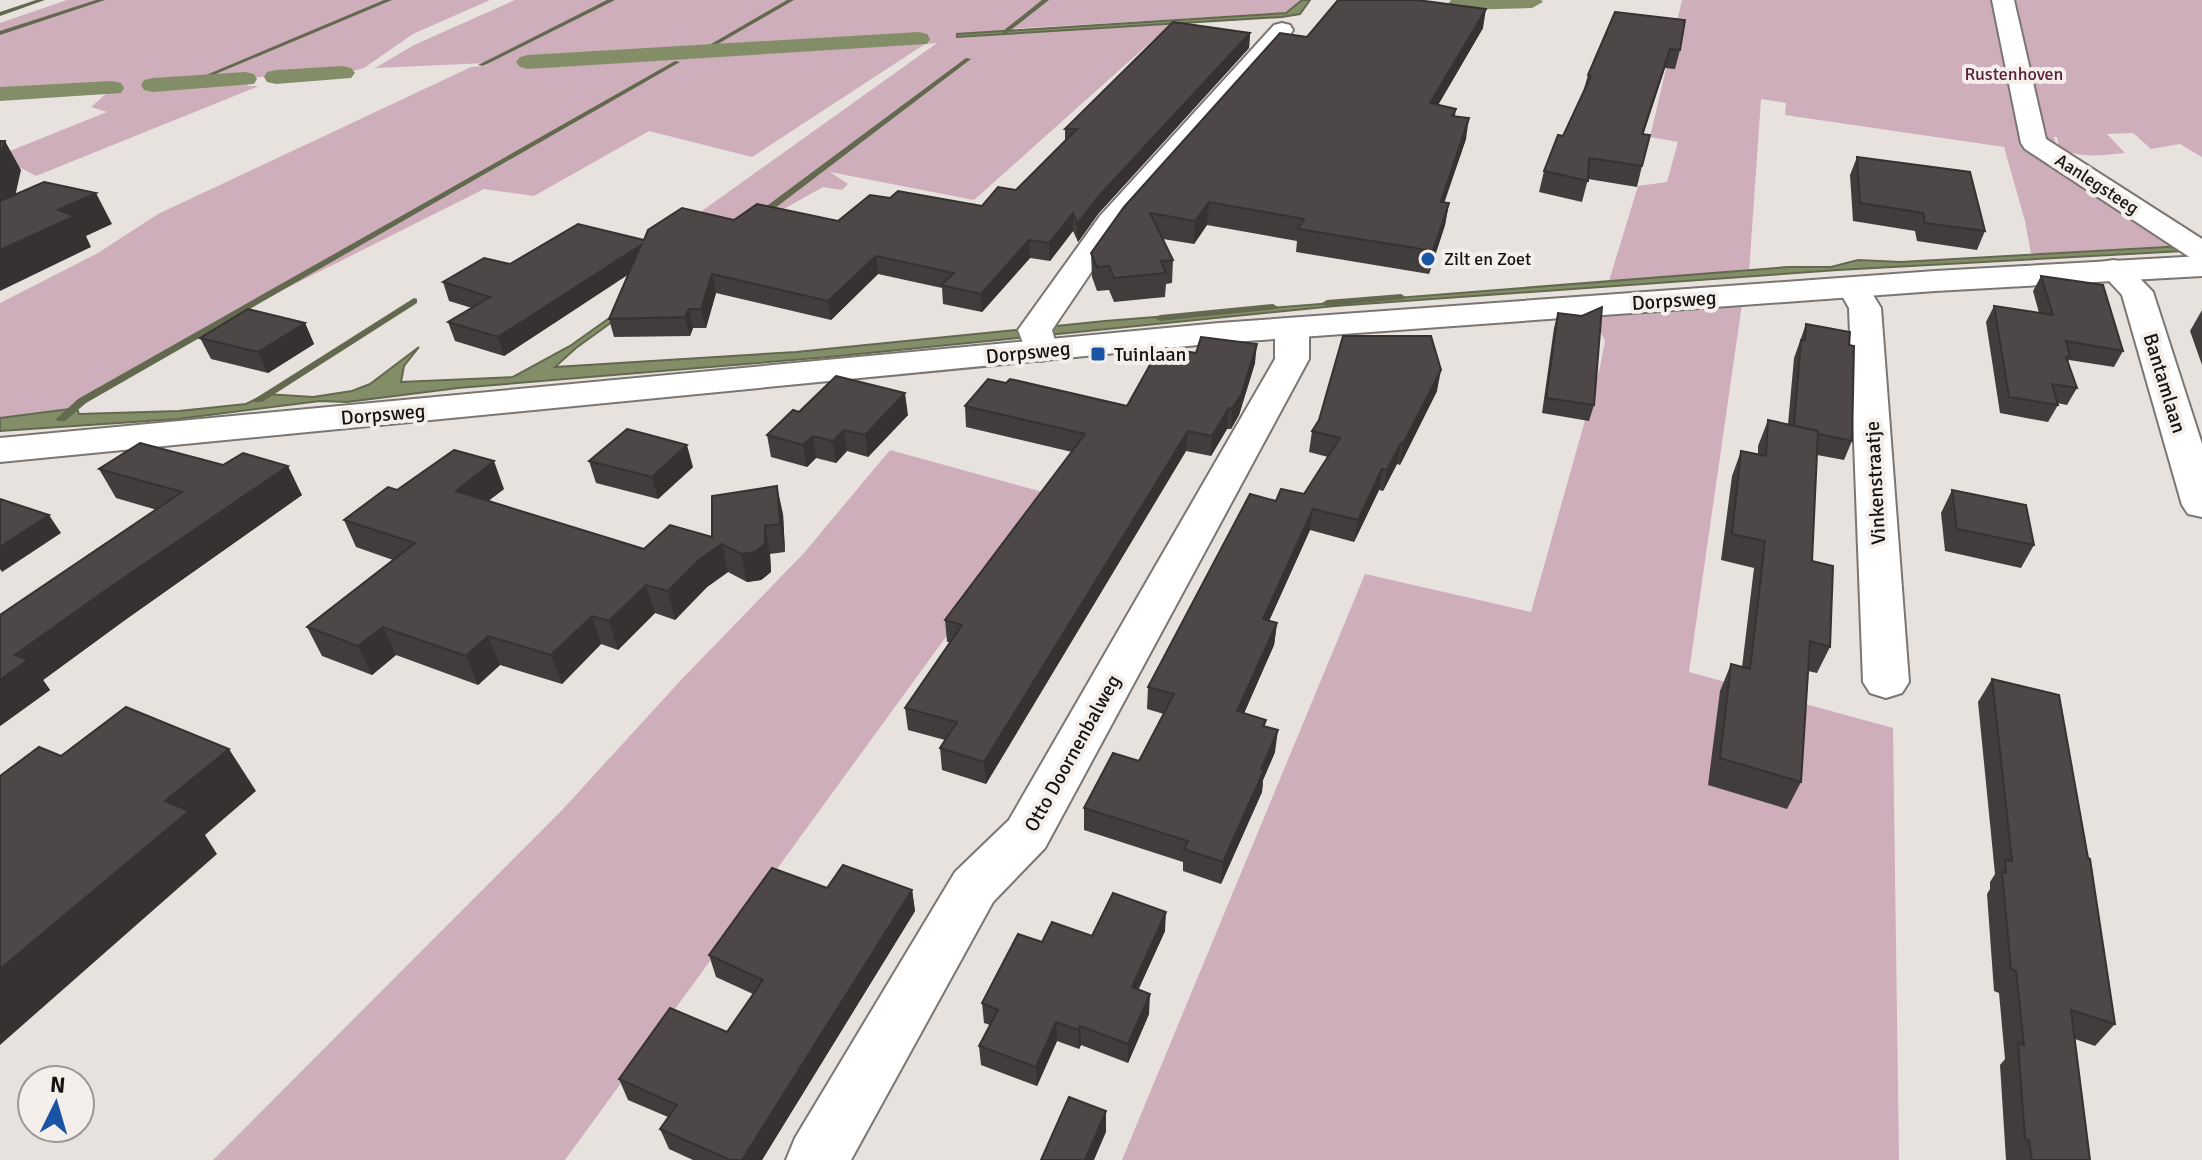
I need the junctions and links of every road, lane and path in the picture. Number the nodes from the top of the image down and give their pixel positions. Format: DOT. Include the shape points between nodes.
graph roads {
  1 [pos="2003,0"];
  2 [pos="1282,30"];
  3 [pos="2197,253"];
  4 [pos="2113,269"];
  5 [pos="1853,287"];
  6 [pos="1292,328"];
  7 [pos="1041,351"];
  8 [pos="0,450"];
  9 [pos="2202,505"];
  10 [pos="1886,682"];
  11 [pos="817,1160"];
  1 -- 3 [label="street, Aanlegsteeg" via="2034,143"];
  2 -- 7 [label="street" via="1110,222 1035,330"];
  3 -- 4 [label="street, Dorpsweg"];
  4 -- 5 [label="street, Dorpsweg"];
  4 -- 9 [label="street, Bantamlaan" via="2137,292"];
  5 -- 6 [label="street, Dorpsweg"];
  5 -- 10 [label="street, Vinkenstraatje" via="1865,308"];
  6 -- 7 [label="street, Dorpsweg"];
  6 -- 11 [label="street, Otto Doornenbalweg" via="1292,359 1027,834 974,887"];
  7 -- 8 [label="street, Dorpsweg"];
}
